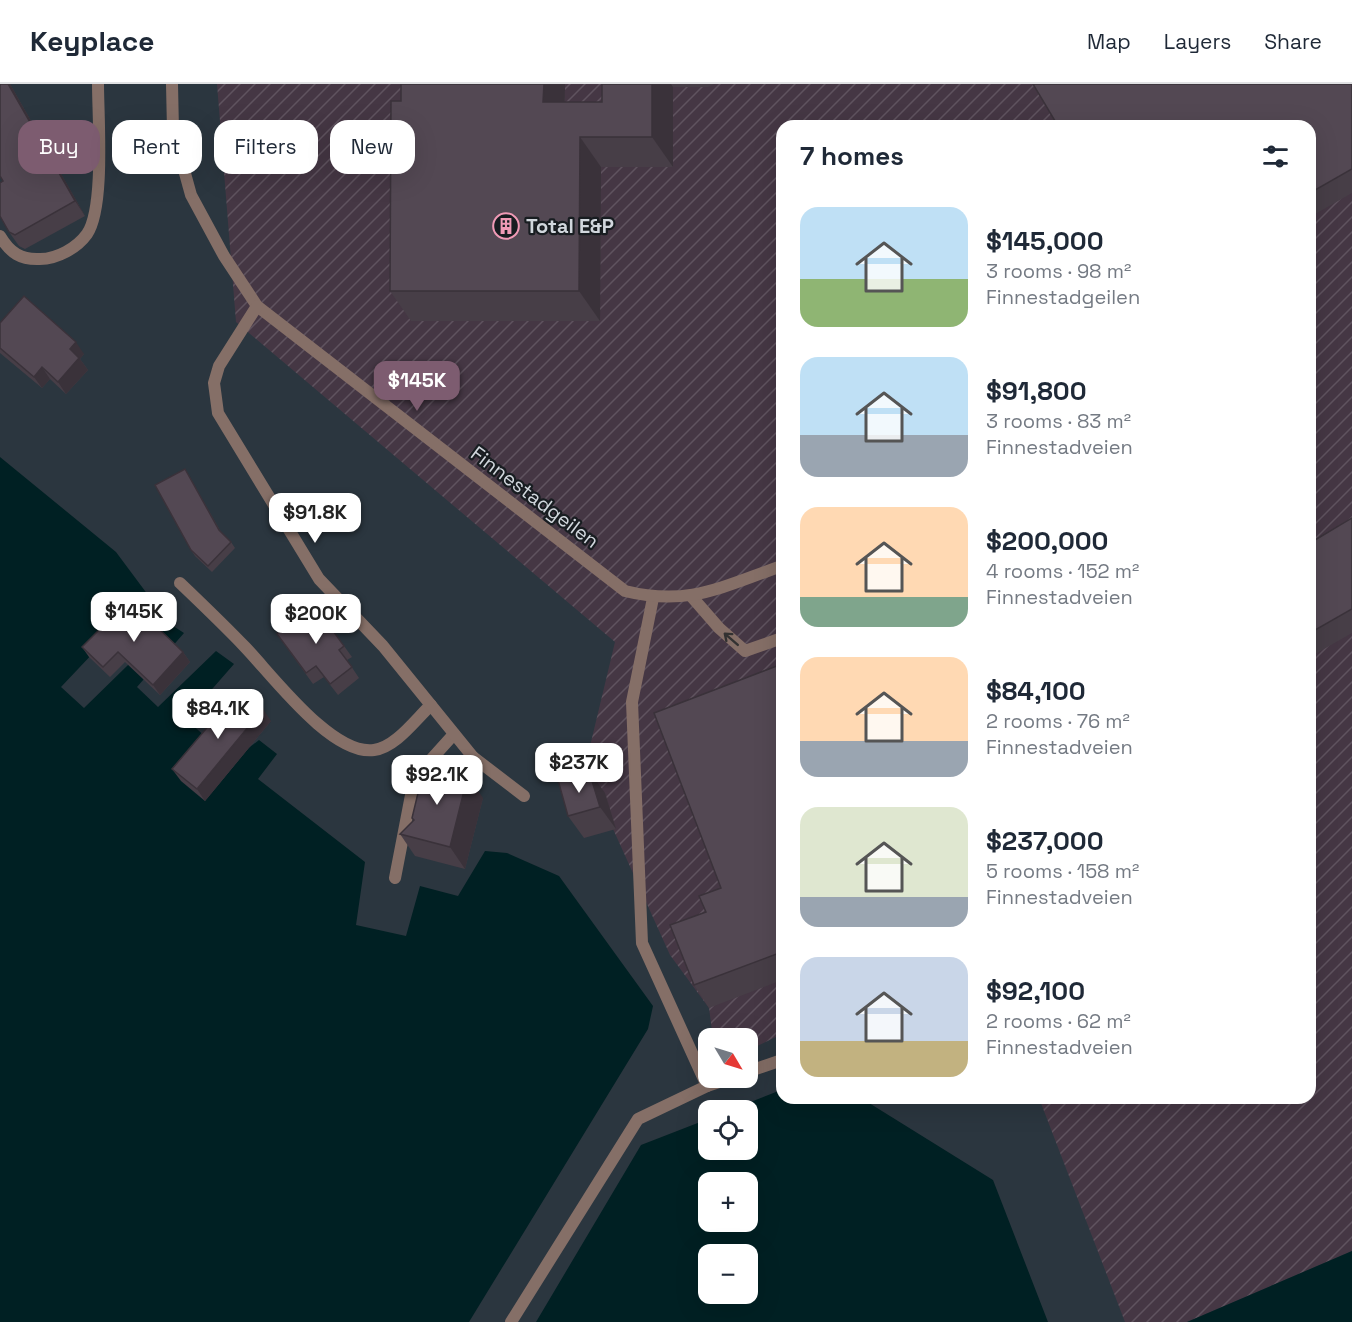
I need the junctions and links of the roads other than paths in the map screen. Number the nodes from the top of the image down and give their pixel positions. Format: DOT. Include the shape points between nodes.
graph roads {
  1 [pos="98,84"];
  2 [pos="172,84"];
  3 [pos="0,236"];
  4 [pos="257,306"];
  5 [pos="776,568"];
  6 [pos="180,583"];
  7 [pos="692,597"];
  8 [pos="653,598"];
  9 [pos="776,640"];
  10 [pos="431,705"];
  11 [pos="454,734"];
  12 [pos="524,796"];
  13 [pos="395,878"];
  14 [pos="776,1062"];
  15 [pos="698,1066"];
  16 [pos="758,1068"];
  17 [pos="703,1088"];
  18 [pos="512,1322"];
  1 -- 3 [label="street" via="96,201 88,233 76,245 46,259 28,260 11,252"];
  2 -- 4 [label="street, Finnestadgeilen" via="173,130 191,195"];
  4 -- 8 [label="street, Finnestadgeilen" via="625,591"];
  4 -- 10 [label="street" via="219,366 214,383 218,413 319,579 383,645"];
  5 -- 7 [label="street, Finnestadgeilen"];
  6 -- 10 [label="street" via="303,711 355,748 366,751 389,744"];
  7 -- 8 [label="street, Finnestadgeilen"];
  9 -- 7 [label="street, one-way" via="745,651"];
  8 -- 15 [label="street" via="632,702 642,943"];
  10 -- 11 [label="street"];
  11 -- 12 [label="street" via="473,757"];
  11 -- 13 [label="street" via="427,764 412,790"];
  14 -- 16 [label="street"];
  17 -- 18 [label="street" via="638,1119"];
}
